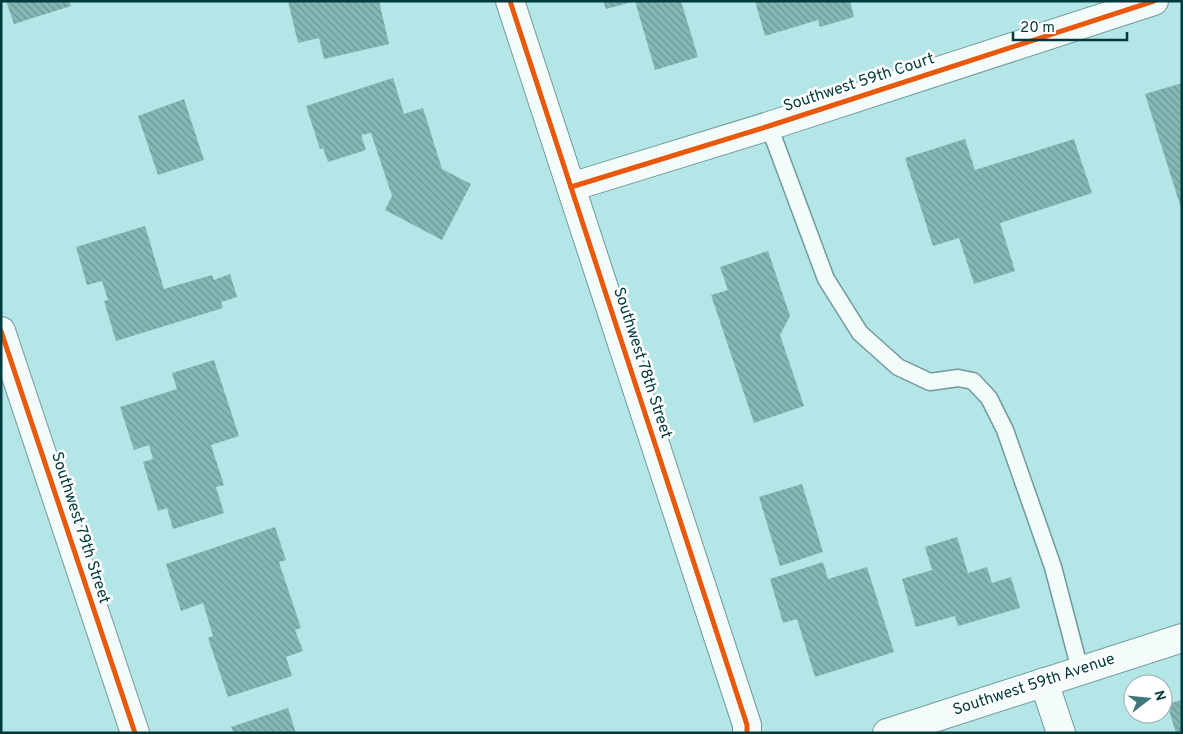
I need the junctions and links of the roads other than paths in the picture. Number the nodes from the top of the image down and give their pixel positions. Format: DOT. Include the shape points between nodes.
graph roads {
  1 [pos="510,1"];
  2 [pos="1154,1"];
  3 [pos="769,126"];
  4 [pos="571,187"];
  5 [pos="1,331"];
  6 [pos="1182,638"];
  7 [pos="1080,670"];
  8 [pos="1044,682"];
  9 [pos="135,733"];
  10 [pos="747,733"];
  11 [pos="887,733"];
  12 [pos="1061,733"];
  1 -- 4 [label="street, Southwest 78th Street"];
  2 -- 3 [label="street, Southwest 59th Court"];
  3 -- 4 [label="street, Southwest 59th Court"];
  3 -- 7 [label="lane" via="826,279 860,332 898,367 930,382 958,378 973,381 989,398 1005,430 1053,567"];
  4 -- 10 [label="street, Southwest 78th Street"];
  5 -- 9 [label="street, Southwest 79th Street"];
  6 -- 7 [label="street, Southwest 59th Avenue"];
  7 -- 8 [label="street, Southwest 59th Avenue"];
  8 -- 11 [label="street, Southwest 59th Avenue"];
  8 -- 12 [label="street"];
}
